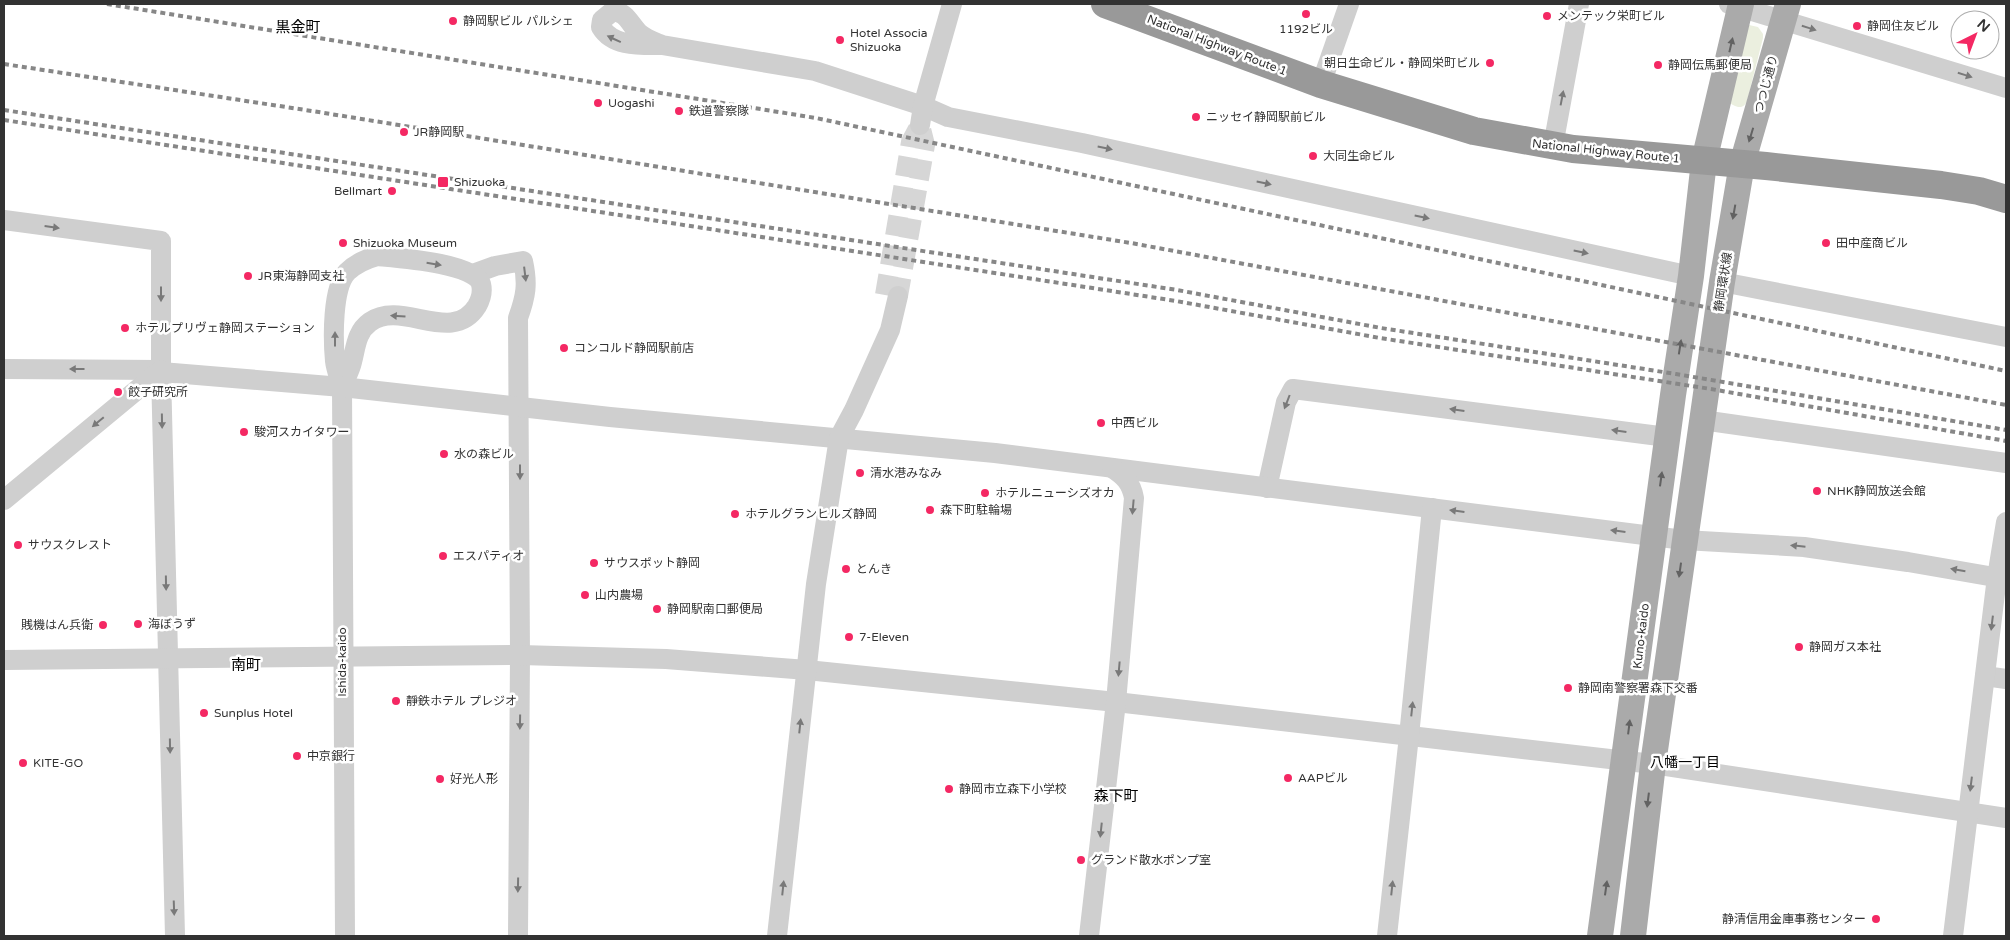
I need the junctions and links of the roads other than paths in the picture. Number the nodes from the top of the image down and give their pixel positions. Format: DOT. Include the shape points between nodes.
graph roads {
  1 [pos="952,4"];
  2 [pos="1105,4"];
  3 [pos="1349,4"];
  4 [pos="1579,4"];
  5 [pos="1737,5"];
  6 [pos="1785,12"];
  7 [pos="662,45"];
  8 [pos="1321,84"];
  9 [pos="2006,88"];
  10 [pos="923,106"];
  11 [pos="920,125"];
  12 [pos="1553,146"];
  13 [pos="1704,161"];
  14 [pos="1742,164"];
  15 [pos="2006,199"];
  16 [pos="4,220"];
  17 [pos="472,274"];
  18 [pos="1691,276"];
  19 [pos="1722,282"];
  20 [pos="891,296"];
  21 [pos="2006,337"];
  22 [pos="4,369"];
  23 [pos="161,371"];
  24 [pos="342,387"];
  25 [pos="519,406"];
  26 [pos="1703,410"];
  27 [pos="1667,437"];
  28 [pos="839,438"];
  29 [pos="2006,464"];
  30 [pos="1112,468"];
  31 [pos="1267,488"];
  32 [pos="4,500"];
  33 [pos="1432,508"];
  34 [pos="2006,522"];
  35 [pos="1654,536"];
  36 [pos="1684,540"];
  37 [pos="2002,578"];
  38 [pos="520,655"];
  39 [pos="342,657"];
  40 [pos="168,658"];
  41 [pos="4,660"];
  42 [pos="807,670"];
  43 [pos="1985,676"];
  44 [pos="2006,679"];
  45 [pos="1116,702"];
  46 [pos="1409,736"];
  47 [pos="1625,761"];
  48 [pos="1653,764"];
  49 [pos="1968,812"];
  50 [pos="2006,818"];
  51 [pos="175,936"];
  52 [pos="345,936"];
  53 [pos="518,936"];
  54 [pos="777,936"];
  55 [pos="1089,936"];
  56 [pos="1387,936"];
  57 [pos="1600,936"];
  58 [pos="1632,936"];
  59 [pos="1953,936"];
  1 -- 10 [label="street"];
  2 -- 8 [label="highway, National Highway Route 1"];
  3 -- 8 [label="street"];
  12 -- 4 [label="street, one-way"];
  5 -- 6 [label="street"];
  13 -- 5 [label="main road, one-way"];
  6 -- 9 [label="street, one-way"];
  6 -- 14 [label="main road, つつじ通り, one-way"];
  7 -- 10 [label="street" via="815,71"];
  8 -- 12 [label="highway, National Highway Route 1" via="1474,131"];
  10 -- 11 [label="street"];
  10 -- 18 [label="street, one-way" via="948,117 1082,143"];
  12 -- 13 [label="highway, National Highway Route 1"];
  13 -- 14 [label="highway, National Highway Route 1"];
  13 -- 18 [label="main road"];
  14 -- 15 [label="highway, National Highway Route 1" via="1941,185"];
  14 -- 19 [label="main road, 静岡環状線, one-way"];
  16 -- 23 [label="street, one-way" via="161,242"];
  17 -- 24 [label="street, one-way" via="480,282 482,292 480,302 466,318 444,323 395,315 371,321 357,338 352,363"];
  24 -- 17 [label="street, one-way" via="335,362 336,299 342,279 351,268 365,259 378,256 458,268"];
  17 -- 25 [label="street, one-way" via="523,260 527,277 518,318"];
  27 -- 18 [label="main road, Kuno-kaido, one-way"];
  19 -- 21 [label="street"];
  19 -- 26 [label="main road, 静岡環状線"];
  20 -- 28 [label="street" via="880,351"];
  23 -- 22 [label="street, one-way"];
  23 -- 24 [label="street"];
  23 -- 32 [label="street, one-way"];
  23 -- 40 [label="street, one-way"];
  24 -- 25 [label="street"];
  24 -- 39 [label="street, Ishida-kaido"];
  25 -- 28 [label="street"];
  25 -- 38 [label="street, one-way"];
  26 -- 29 [label="street"];
  26 -- 36 [label="main road"];
  27 -- 31 [label="street, one-way" via="1293,389 1286,402"];
  35 -- 27 [label="main road, Kuno-kaido, one-way"];
  28 -- 30 [label="street" via="995,452"];
  28 -- 42 [label="street" via="816,584"];
  30 -- 31 [label="street"];
  30 -- 45 [label="street, one-way" via="1132,486 1134,498"];
  31 -- 33 [label="street"];
  35 -- 33 [label="street, one-way"];
  46 -- 33 [label="street, one-way"];
  34 -- 37 [label="street"];
  35 -- 36 [label="street"];
  47 -- 35 [label="main road, Kuno-kaido, one-way"];
  37 -- 36 [label="street, one-way" via="1804,547"];
  36 -- 48 [label="main road, one-way"];
  37 -- 43 [label="street, one-way"];
  38 -- 39 [label="street"];
  38 -- 42 [label="street" via="666,659"];
  38 -- 53 [label="street, one-way"];
  39 -- 40 [label="street"];
  39 -- 52 [label="street, Ishida-kaido"];
  40 -- 41 [label="street"];
  40 -- 51 [label="street, one-way"];
  42 -- 45 [label="street"];
  54 -- 42 [label="street, one-way"];
  43 -- 44 [label="street"];
  43 -- 49 [label="street, one-way"];
  45 -- 46 [label="street"];
  45 -- 55 [label="street, one-way"];
  46 -- 47 [label="street"];
  56 -- 46 [label="street, one-way"];
  47 -- 48 [label="street"];
  57 -- 47 [label="main road, Kuno-kaido, one-way"];
  48 -- 49 [label="street"];
  48 -- 58 [label="main road, one-way"];
  49 -- 50 [label="street"];
  49 -- 59 [label="street"];
}
